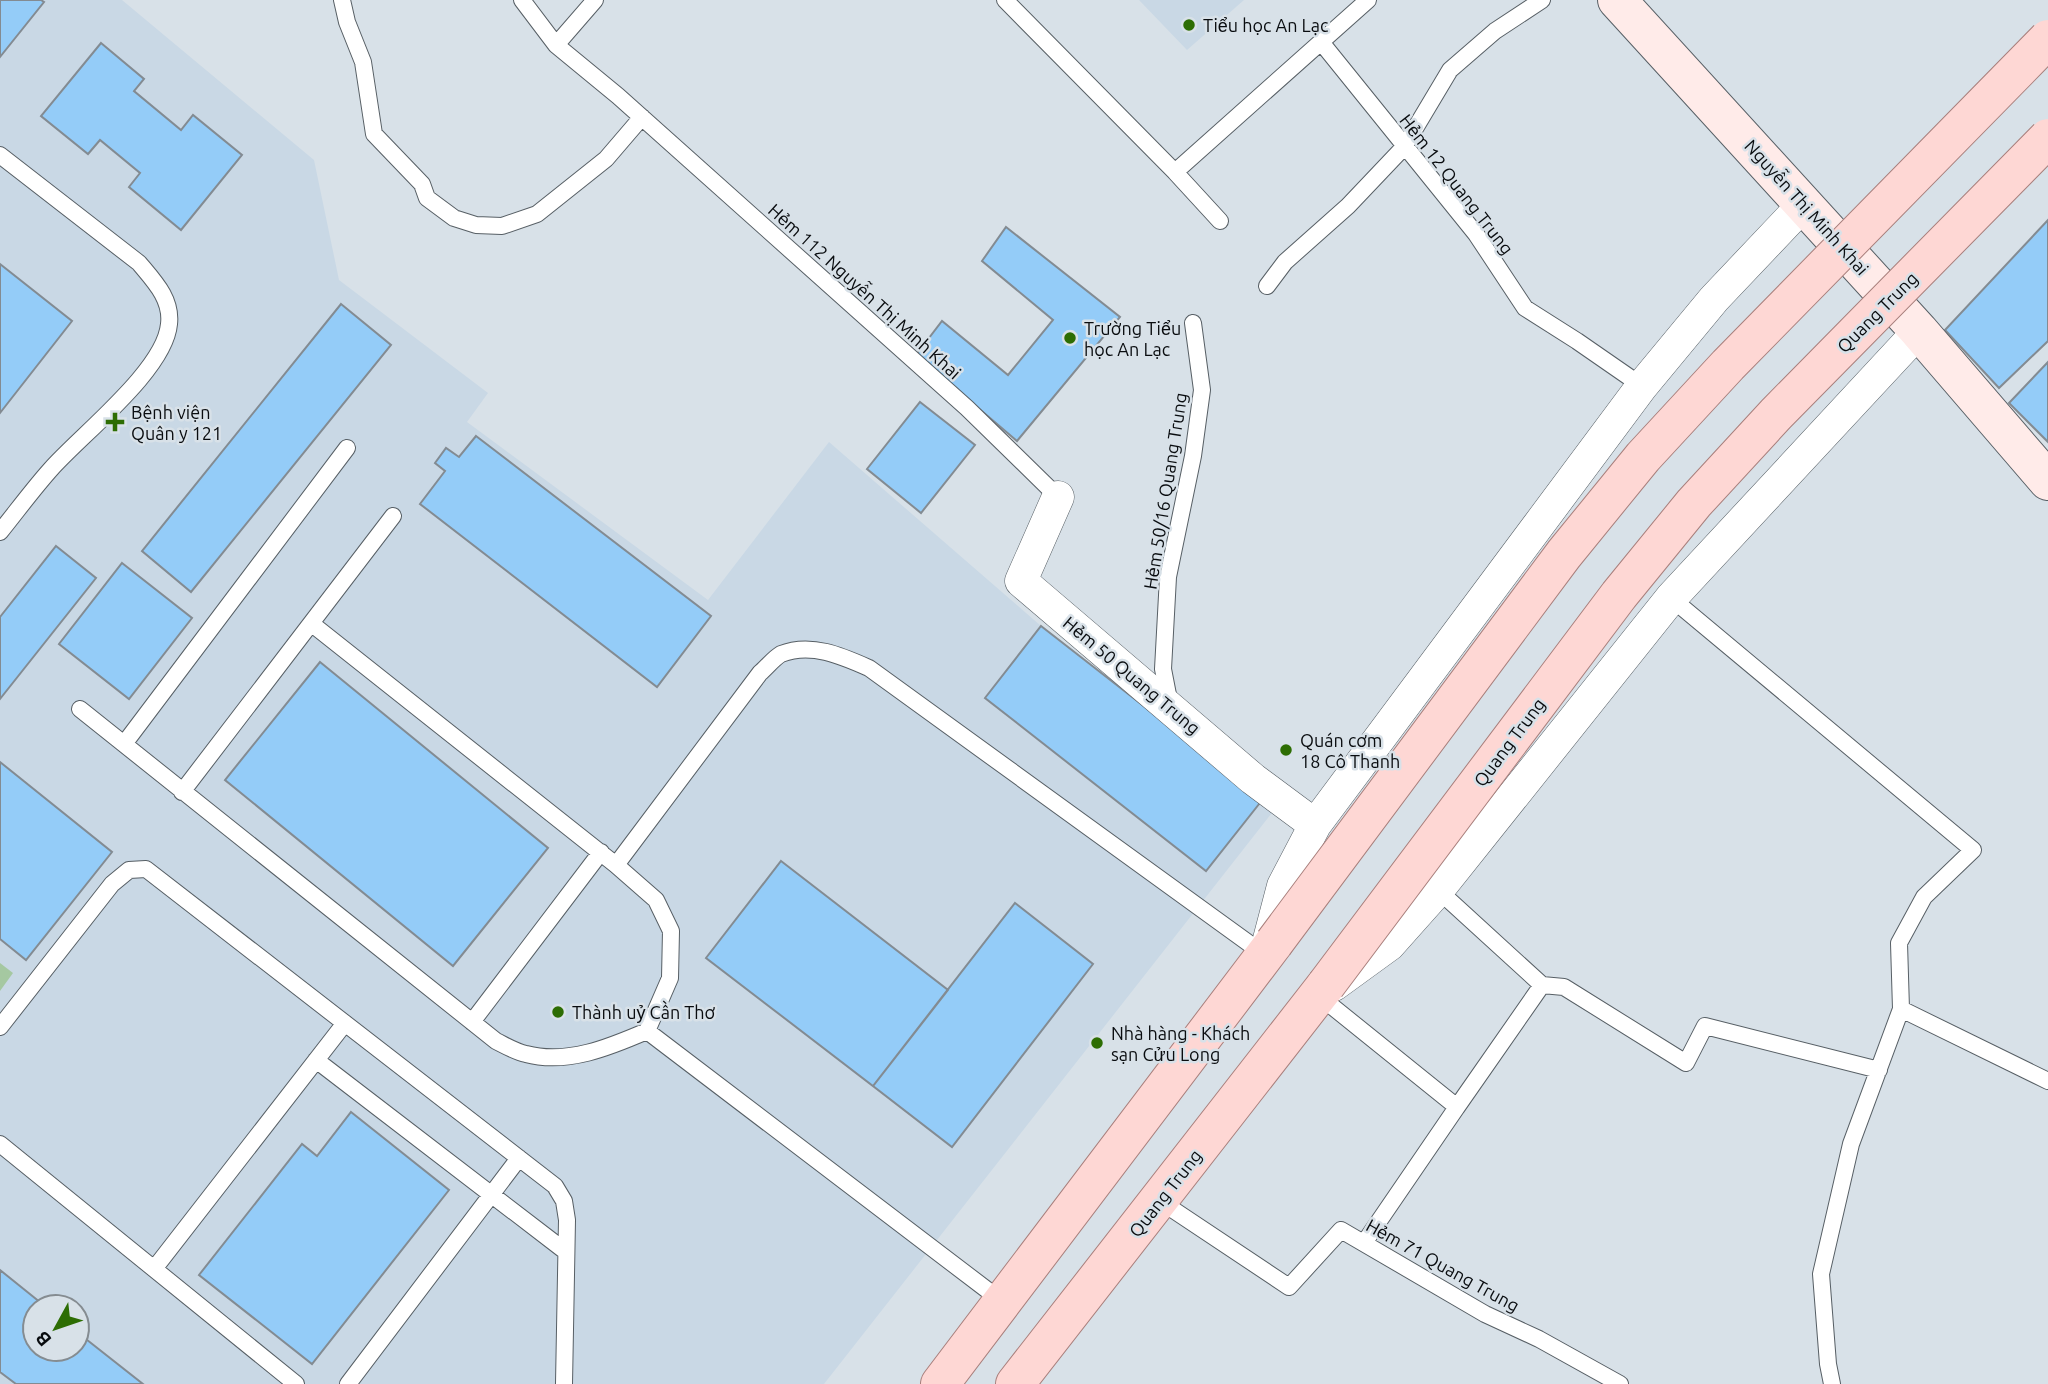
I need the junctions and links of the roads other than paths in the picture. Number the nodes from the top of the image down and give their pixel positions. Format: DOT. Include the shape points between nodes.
graph roads {
  1 [pos="342,0"];
  2 [pos="522,0"];
  3 [pos="595,0"];
  4 [pos="1005,0"];
  5 [pos="1368,0"];
  6 [pos="1542,0"];
  7 [pos="1617,0"];
  8 [pos="2048,39"];
  9 [pos="1321,42"];
  10 [pos="556,45"];
  11 [pos="642,117"];
  12 [pos="2048,138"];
  13 [pos="1404,147"];
  14 [pos="0,155"];
  15 [pos="1175,172"];
  16 [pos="1805,203"];
  17 [pos="1220,221"];
  18 [pos="1267,286"];
  19 [pos="1193,323"];
  20 [pos="1919,331"];
  21 [pos="1642,386"];
  22 [pos="347,448"];
  23 [pos="2048,481"];
  24 [pos="1058,497"];
  25 [pos="394,516"];
  26 [pos="0,532"];
  27 [pos="1671,598"];
  28 [pos="312,624"];
  29 [pos="1171,708"];
  30 [pos="80,709"];
  31 [pos="124,744"];
  32 [pos="183,792"];
  33 [pos="1315,825"];
  34 [pos="601,852"];
  35 [pos="616,865"];
  36 [pos="1438,890"];
  37 [pos="1269,949"];
  38 [pos="1542,985"];
  39 [pos="1322,990"];
  40 [pos="1901,1009"];
  41 [pos="472,1022"];
  42 [pos="345,1023"];
  43 [pos="0,1027"];
  44 [pos="647,1031"];
  45 [pos="316,1060"];
  46 [pos="1879,1070"];
  47 [pos="2048,1081"];
  48 [pos="1457,1107"];
  49 [pos="0,1144"];
  50 [pos="519,1158"];
  51 [pos="492,1195"];
  52 [pos="1160,1201"];
  53 [pos="1364,1243"];
  54 [pos="565,1251"];
  55 [pos="155,1269"];
  56 [pos="1003,1302"];
  57 [pos="296,1384"];
  58 [pos="348,1384"];
  59 [pos="565,1384"];
  60 [pos="940,1384"];
  61 [pos="1015,1384"];
  62 [pos="1620,1384"];
  63 [pos="1832,1384"];
  1 -- 11 [label="lane" via="363,62 374,134 422,184 427,198 454,218 502,226 537,214 606,159"];
  2 -- 10 [label="lane, Hẻm 112 Nguyễn Thị Minh Khai"];
  3 -- 10 [label="lane"];
  4 -- 15 [label="lane"];
  5 -- 9 [label="lane"];
  6 -- 13 [label="lane" via="1495,31 1450,70"];
  7 -- 16 [label="street, Nguyễn Thị Minh Khai"];
  8 -- 37 [label="main road, bridge" via="1727,365 1643,457 1564,554"];
  9 -- 13 [label="lane, Hẻm 12 Quang Trung"];
  9 -- 15 [label="lane"];
  10 -- 11 [label="lane, Hẻm 112 Nguyễn Thị Minh Khai"];
  11 -- 24 [label="lane, Hẻm 112 Nguyễn Thị Minh Khai" via="967,408"];
  12 -- 39 [label="main road, Quang Trung, bridge" via="1694,503 1619,595"];
  13 -- 18 [label="lane" via="1348,206 1285,262"];
  13 -- 21 [label="lane, Hẻm 12 Quang Trung" via="1476,234 1525,308"];
  14 -- 26 [label="lane" via="139,263 168,304 169,325 162,348 134,385 51,469"];
  15 -- 17 [label="lane"];
  16 -- 20 [label="street, Nguyễn Thị Minh Khai"];
  16 -- 21 [label="street" via="1714,299"];
  19 -- 29 [label="lane, Hẻm 50/16 Quang Trung" via="1202,390 1168,577 1163,670"];
  20 -- 23 [label="street, Nguyễn Thị Minh Khai"];
  20 -- 27 [label="street"];
  21 -- 33 [label="street"];
  22 -- 31 [label="lane"];
  24 -- 29 [label="street, Hẻm 50 Quang Trung" via="1021,581"];
  25 -- 28 [label="lane"];
  27 -- 36 [label="street"];
  27 -- 40 [label="lane" via="1973,850 1924,897 1899,943"];
  28 -- 32 [label="lane"];
  28 -- 34 [label="lane"];
  29 -- 33 [label="street, Hẻm 50 Quang Trung"];
  30 -- 31 [label="lane"];
  31 -- 32 [label="lane"];
  32 -- 41 [label="lane"];
  33 -- 37 [label="street" via="1283,887"];
  34 -- 35 [label="lane"];
  34 -- 41 [label="lane"];
  35 -- 37 [label="lane" via="760,673 780,655 806,649 837,653 869,668"];
  35 -- 44 [label="lane" via="656,900 671,931 670,978"];
  36 -- 38 [label="lane"];
  36 -- 39 [label="street" via="1390,945"];
  37 -- 56 [label="main road"];
  38 -- 46 [label="lane" via="1564,987 1686,1063 1705,1026"];
  38 -- 48 [label="lane"];
  39 -- 48 [label="lane"];
  39 -- 52 [label="main road, Quang Trung"];
  40 -- 46 [label="lane"];
  40 -- 47 [label="lane"];
  41 -- 44 [label="lane" via="496,1041 525,1054 554,1058 605,1049"];
  42 -- 43 [label="lane" via="146,869 129,870 112,884"];
  42 -- 45 [label="lane"];
  42 -- 50 [label="lane"];
  44 -- 56 [label="lane"];
  45 -- 51 [label="lane"];
  45 -- 55 [label="lane"];
  46 -- 63 [label="lane" via="1851,1144 1821,1274"];
  48 -- 53 [label="lane"];
  49 -- 55 [label="lane"];
  50 -- 51 [label="lane"];
  50 -- 54 [label="lane" via="555,1186 564,1201"];
  51 -- 54 [label="lane"];
  51 -- 58 [label="lane"];
  52 -- 53 [label="lane, Hẻm 71 Quang Trung" via="1289,1287 1341,1230"];
  52 -- 61 [label="main road, Quang Trung"];
  53 -- 62 [label="lane, Hẻm 71 Quang Trung" via="1485,1314"];
  54 -- 59 [label="lane"];
  55 -- 57 [label="lane"];
  56 -- 60 [label="main road"];
}
